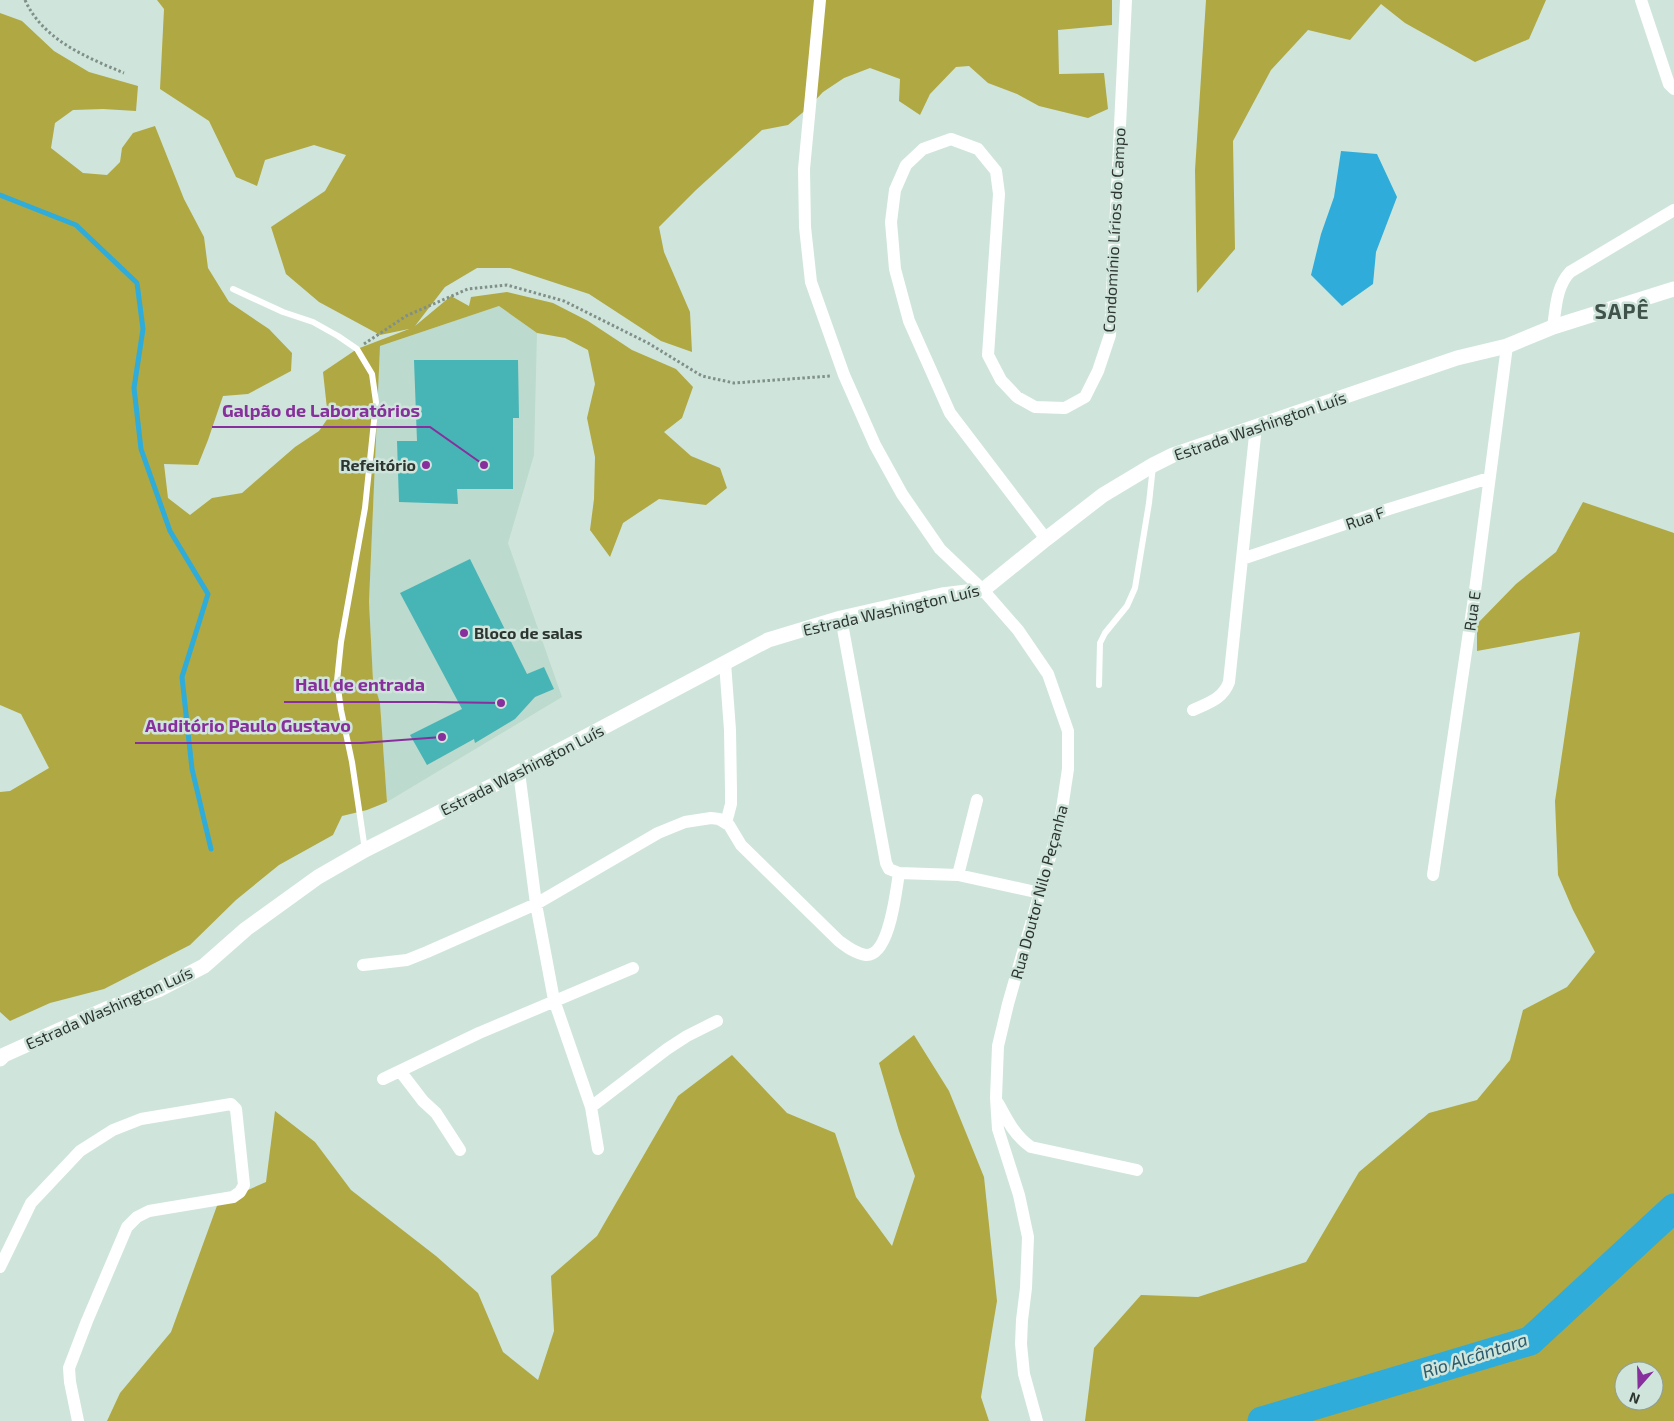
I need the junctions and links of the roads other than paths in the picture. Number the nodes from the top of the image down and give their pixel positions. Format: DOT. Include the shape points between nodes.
graph roads {
  1 [pos="820,0"];
  2 [pos="1126,0"];
  3 [pos="1641,0"];
  4 [pos="1674,89"];
  5 [pos="1674,210"];
  6 [pos="233,289"];
  7 [pos="1674,290"];
  8 [pos="1553,327"];
  9 [pos="1507,346"];
  10 [pos="1256,426"];
  11 [pos="1153,465"];
  12 [pos="1489,478"];
  13 [pos="1046,539"];
  14 [pos="1242,559"];
  15 [pos="983,590"];
  16 [pos="841,618"];
  17 [pos="725,663"];
  18 [pos="1099,685"];
  19 [pos="1193,710"];
  20 [pos="519,772"];
  21 [pos="977,800"];
  22 [pos="726,823"];
  23 [pos="365,850"];
  24 [pos="899,873"];
  25 [pos="958,875"];
  26 [pos="1433,875"];
  27 [pos="1040,893"];
  28 [pos="536,904"];
  29 [pos="362,965"];
  30 [pos="633,968"];
  31 [pos="554,1000"];
  32 [pos="717,1021"];
  33 [pos="1,1055"];
  34 [pos="400,1071"];
  35 [pos="383,1079"];
  36 [pos="996,1098"];
  37 [pos="591,1107"];
  38 [pos="598,1149"];
  39 [pos="460,1150"];
  40 [pos="1137,1170"];
  41 [pos="0,1267"];
  42 [pos="78,1421"];
  43 [pos="1037,1421"];
  1 -- 15 [label="street, Rua Doutor Nilo Peçanha" via="804,170 805,227 811,282 844,375 875,445 902,494 940,549"];
  2 -- 13 [label="street, Condomínio Lírios do Campo" via="1110,335 1085,397 1065,408 1035,408 1017,397 1001,380 988,355 999,194 996,171 978,148 951,138 924,149 906,165 895,190 890,222 895,269 908,322 950,412"];
  3 -- 4 [label="street" via="1669,84"];
  5 -- 8 [label="street" via="1570,272 1560,287"];
  6 -- 23 [label="lane" via="282,312 313,322 338,336 357,349 372,374 376,402 365,508 340,642 336,681"];
  7 -- 8 [label="street, Estrada Washington Luís"];
  8 -- 9 [label="street, Estrada Washington Luís"];
  9 -- 10 [label="street, Estrada Washington Luís" via="1457,358"];
  9 -- 12 [label="street, Rua E"];
  10 -- 11 [label="street, Estrada Washington Luís"];
  10 -- 14 [label="street"];
  11 -- 13 [label="street, Estrada Washington Luís" via="1103,495"];
  11 -- 18 [label="lane" via="1135,588 1128,606 1100,643"];
  12 -- 14 [label="street, Rua F"];
  12 -- 26 [label="street, Rua E"];
  13 -- 15 [label="street, Estrada Washington Luís"];
  14 -- 19 [label="street" via="1229,682 1221,696"];
  15 -- 16 [label="street, Estrada Washington Luís" via="942,595"];
  15 -- 27 [label="street, Rua Doutor Nilo Peçanha" via="1018,630 1048,674 1068,731 1068,769 1060,822"];
  16 -- 17 [label="street, Estrada Washington Luís" via="768,640"];
  16 -- 24 [label="street" via="886,863 889,869"];
  17 -- 20 [label="street, Estrada Washington Luís"];
  17 -- 22 [label="street" via="731,790"];
  20 -- 23 [label="street, Estrada Washington Luís"];
  20 -- 28 [label="street"];
  21 -- 25 [label="street"];
  22 -- 24 [label="street" via="741,845 853,951 868,955 876,952 883,942 894,909"];
  22 -- 28 [label="street" via="711,818 685,822 658,833"];
  23 -- 33 [label="street, Estrada Washington Luís" via="318,877 246,929 204,966 158,990"];
  24 -- 25 [label="street"];
  25 -- 27 [label="street"];
  27 -- 36 [label="street, Rua Doutor Nilo Peçanha" via="998,1046"];
  28 -- 29 [label="street" via="407,960"];
  28 -- 31 [label="street"];
  30 -- 31 [label="street"];
  31 -- 34 [label="street"];
  31 -- 37 [label="street"];
  32 -- 37 [label="street" via="687,1036"];
  34 -- 35 [label="street"];
  34 -- 39 [label="street" via="422,1101 436,1113"];
  36 -- 40 [label="street" via="1011,1126 1031,1147"];
  36 -- 43 [label="street, Rua Doutor Nilo Peçanha" via="998,1128 1028,1237 1021,1344 1024,1374"];
  37 -- 38 [label="street"];
  41 -- 42 [label="street" via="31,1204 80,1151 113,1130 141,1119 231,1104 236,1109 244,1184 240,1192 233,1197 149,1211 127,1227 69,1368"];
}
